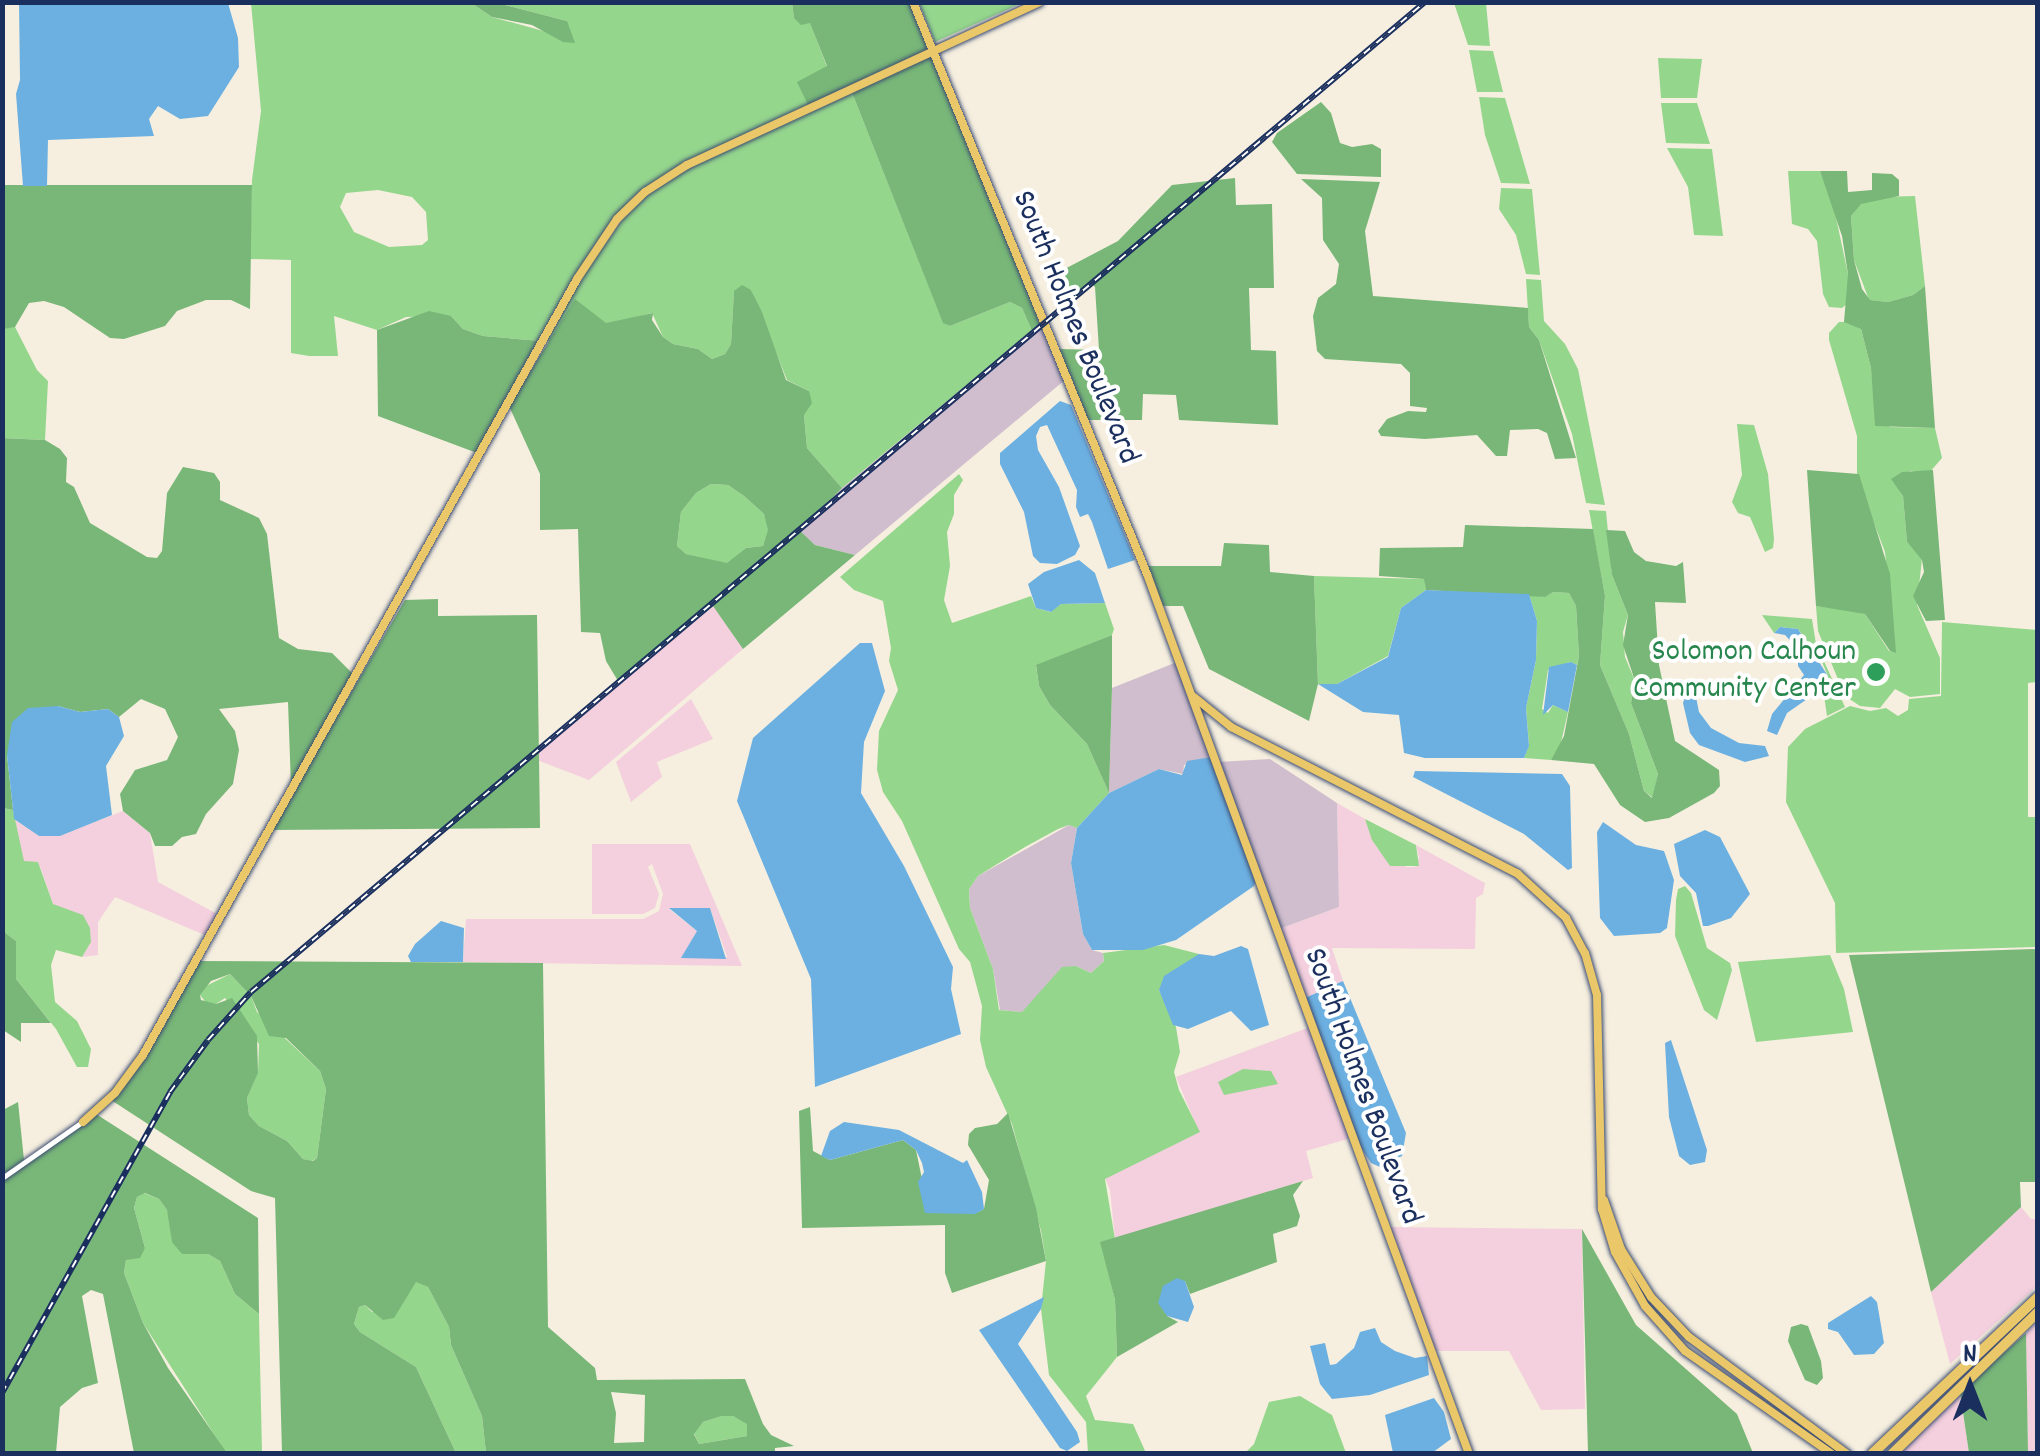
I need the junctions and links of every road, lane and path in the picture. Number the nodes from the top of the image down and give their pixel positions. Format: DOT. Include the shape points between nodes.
graph roads {
  1 [pos="913,2"];
  2 [pos="1039,2"];
  3 [pos="932,51"];
  4 [pos="1188,690"];
  5 [pos="1214,716"];
  6 [pos="1206,738"];
  7 [pos="83,1122"];
  8 [pos="2,1178"];
  9 [pos="1602,1195"];
  10 [pos="2038,1296"];
  11 [pos="2038,1312"];
  12 [pos="1689,1336"];
  13 [pos="1677,1344"];
  14 [pos="1469,1454"];
  15 [pos="1832,1454"];
  16 [pos="1847,1454"];
  17 [pos="1872,1454"];
  18 [pos="1892,1454"];
  1 -- 3 [label="main road, South Holmes Boulevard"];
  2 -- 3 [label="main road"];
  3 -- 4 [label="main road, South Holmes Boulevard" via="1133,538"];
  3 -- 7 [label="main road" via="678,170 616,219 142,1055"];
  4 -- 5 [label="main road"];
  4 -- 6 [label="main road, South Holmes Boulevard"];
  5 -- 6 [label="main road"];
  5 -- 9 [label="main road" via="1518,874 1566,918 1596,995"];
  6 -- 14 [label="main road, South Holmes Boulevard"];
  7 -- 8 [label="street"];
  9 -- 12 [label="main road" via="1638,1279"];
  9 -- 13 [label="main road" via="1615,1252 1645,1306"];
  10 -- 17 [label="highway"];
  11 -- 18 [label="highway"];
  12 -- 13 [label="main road"];
  12 -- 16 [label="main road"];
  13 -- 15 [label="main road"];
}
